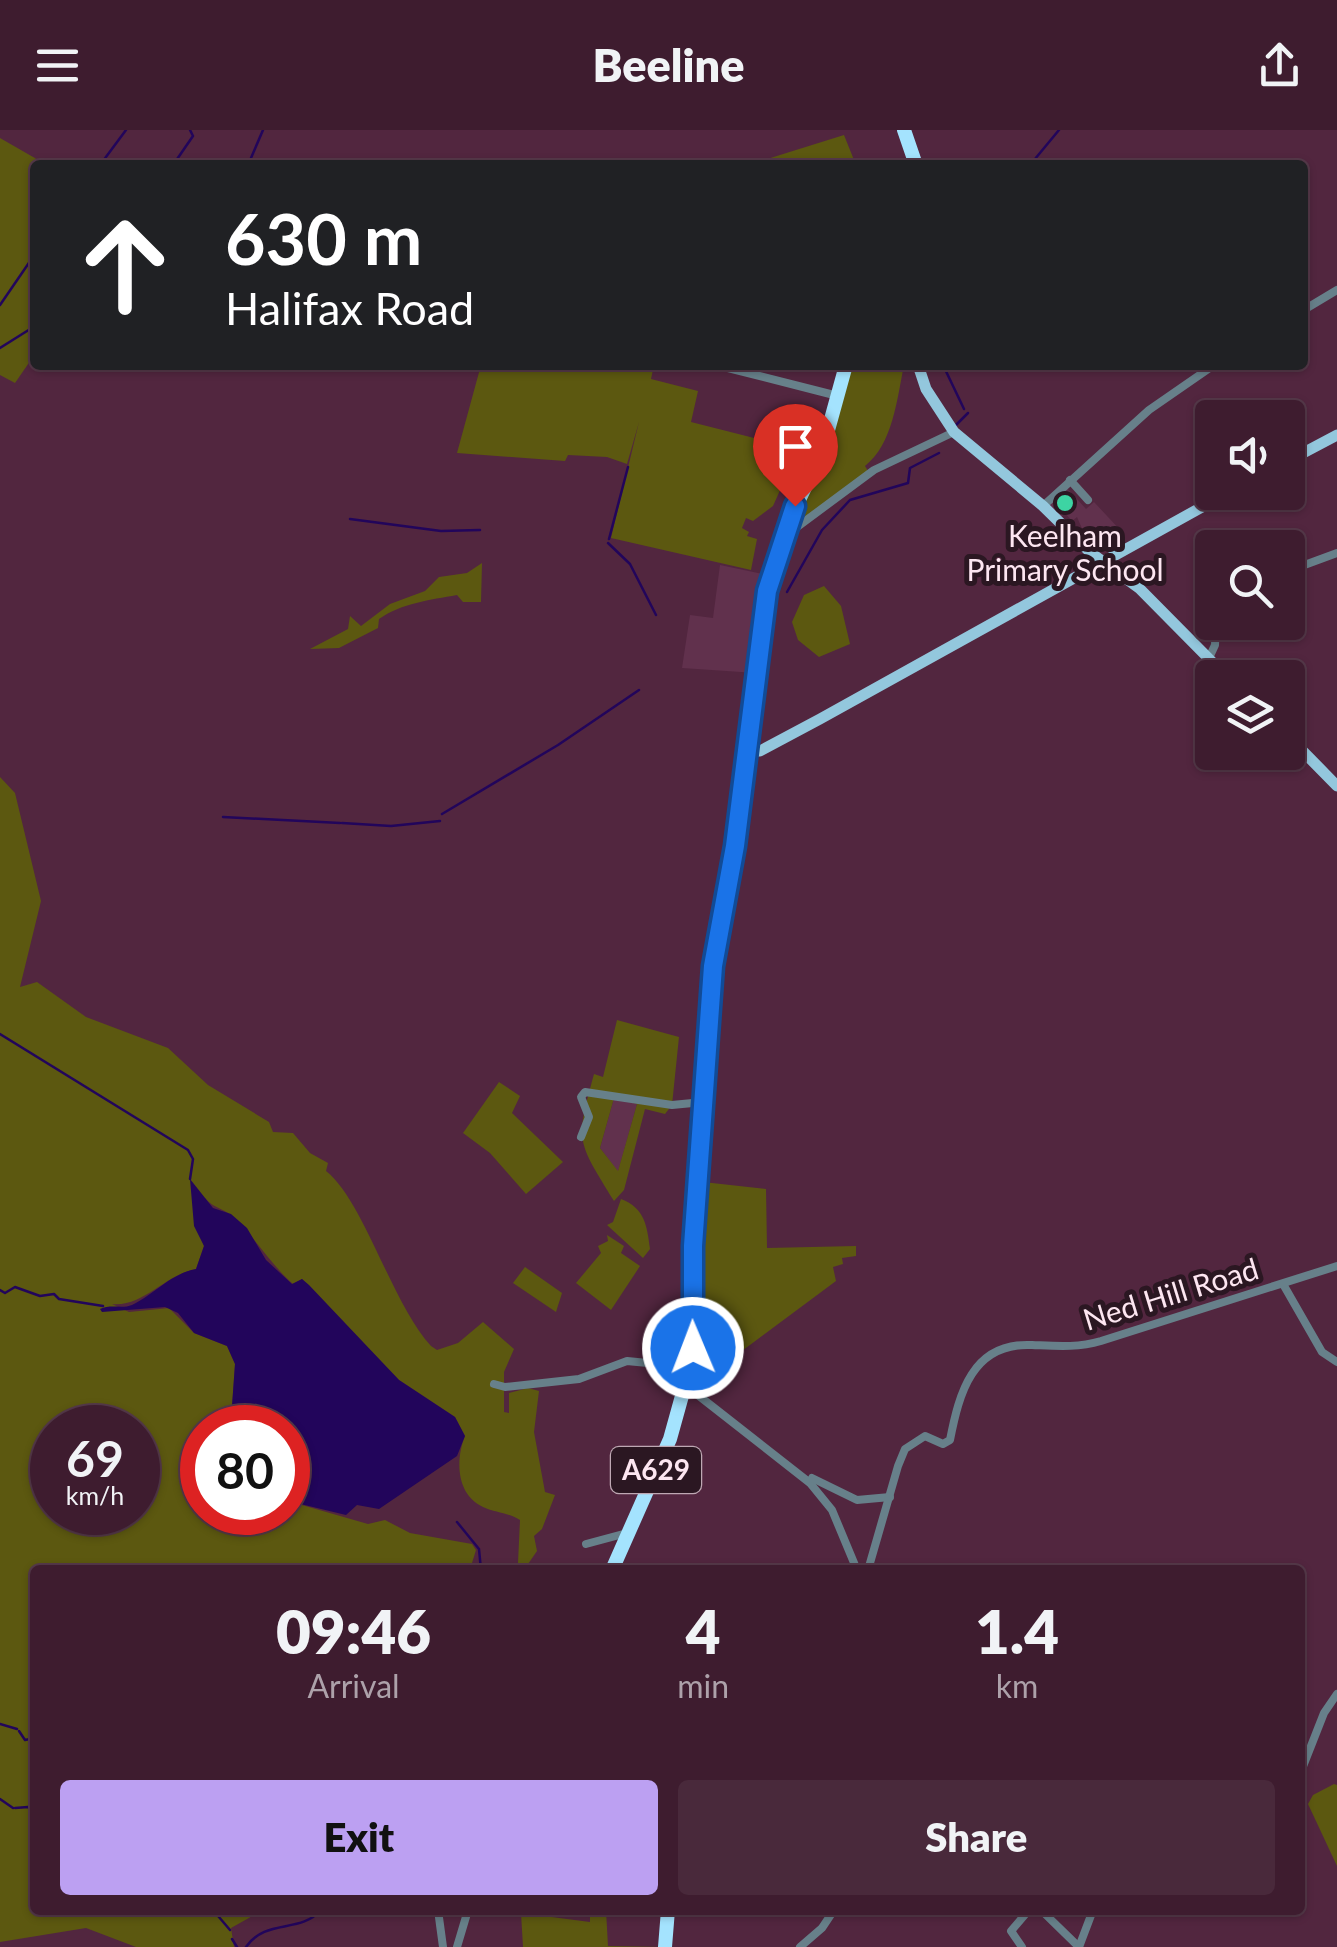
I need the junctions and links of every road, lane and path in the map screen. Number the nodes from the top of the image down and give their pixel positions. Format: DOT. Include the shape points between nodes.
graph roads {
  1 [pos="904,130"];
  2 [pos="914,160"];
  3 [pos="1337,290"];
  4 [pos="1308,308"];
  5 [pos="736,370"];
  6 [pos="845,370"];
  7 [pos="919,370"];
  8 [pos="1207,370"];
  9 [pos="838,396"];
  10 [pos="954,432"];
  11 [pos="1337,435"];
  12 [pos="1305,452"];
  13 [pos="1070,480"];
  14 [pos="1088,500"];
  15 [pos="1043,506"];
  16 [pos="1198,510"];
  17 [pos="781,538"];
  18 [pos="1337,553"];
  19 [pos="1103,563"];
  20 [pos="1305,565"];
  21 [pos="1215,640"];
  22 [pos="1208,658"];
  23 [pos="748,750"];
  24 [pos="1305,753"];
  25 [pos="1337,786"];
  26 [pos="702,1102"];
  27 [pos="580,1137"];
  28 [pos="1337,1266"];
  29 [pos="1283,1284"];
  30 [pos="1337,1362"];
  31 [pos="690,1367"];
  32 [pos="494,1384"];
  33 [pos="685,1384"];
  34 [pos="803,1475"];
  35 [pos="890,1497"];
  36 [pos="627,1533"];
  37 [pos="586,1544"];
  38 [pos="614,1565"];
  39 [pos="855,1565"];
  40 [pos="870,1565"];
  41 [pos="1337,1694"];
  42 [pos="1305,1761"];
  43 [pos="439,1915"];
  44 [pos="467,1915"];
  45 [pos="668,1915"];
  46 [pos="831,1915"];
  47 [pos="1025,1915"];
  48 [pos="1046,1915"];
  49 [pos="1091,1915"];
  50 [pos="443,1947"];
  51 [pos="457,1947"];
  52 [pos="666,1947"];
  53 [pos="800,1947"];
  54 [pos="1022,1947"];
  55 [pos="1079,1947"];
  1 -- 2 [label="highway"];
  3 -- 4 [label="street"];
  5 -- 9 [label="street"];
  6 -- 9 [label="highway, A629"];
  7 -- 10 [label="main road"];
  8 -- 13 [label="street" via="1156,404"];
  9 -- 17 [label="highway, A629" via="822,452"];
  10 -- 15 [label="main road"];
  10 -- 17 [label="street" via="874,470"];
  11 -- 12 [label="main road"];
  13 -- 14 [label="street"];
  13 -- 15 [label="street"];
  15 -- 19 [label="main road"];
  16 -- 19 [label="main road"];
  17 -- 23 [label="highway, A629" via="767,591"];
  18 -- 20 [label="street"];
  19 -- 22 [label="main road" via="1139,588"];
  19 -- 23 [label="main road" via="760,751"];
  21 -- 22 [label="street"];
  23 -- 26 [label="highway, A629" via="712,978"];
  24 -- 25 [label="main road"];
  26 -- 27 [label="street" via="672,1106 585,1092 590,1117"];
  26 -- 31 [label="highway, A629"];
  28 -- 29 [label="street"];
  29 -- 30 [label="street" via="1322,1352"];
  29 -- 35 [label="street, Ned Hill Road" via="1091,1344 1027,1344 984,1360 966,1381 950,1440 915,1440 898,1466"];
  31 -- 32 [label="street" via="626,1362 580,1379"];
  31 -- 33 [label="highway, A629"];
  33 -- 34 [label="street"];
  33 -- 36 [label="highway, A629" via="670,1439"];
  34 -- 35 [label="street" via="857,1500"];
  34 -- 39 [label="street" via="832,1510"];
  35 -- 40 [label="street, Ned Hill Road"];
  36 -- 37 [label="street"];
  36 -- 38 [label="highway, A629"];
  41 -- 42 [label="street"];
  43 -- 50 [label="street"];
  44 -- 51 [label="street"];
  45 -- 52 [label="highway"];
  46 -- 53 [label="street"];
  47 -- 54 [label="street" via="1011,1931"];
  48 -- 55 [label="street"];
  49 -- 55 [label="street"];
}
